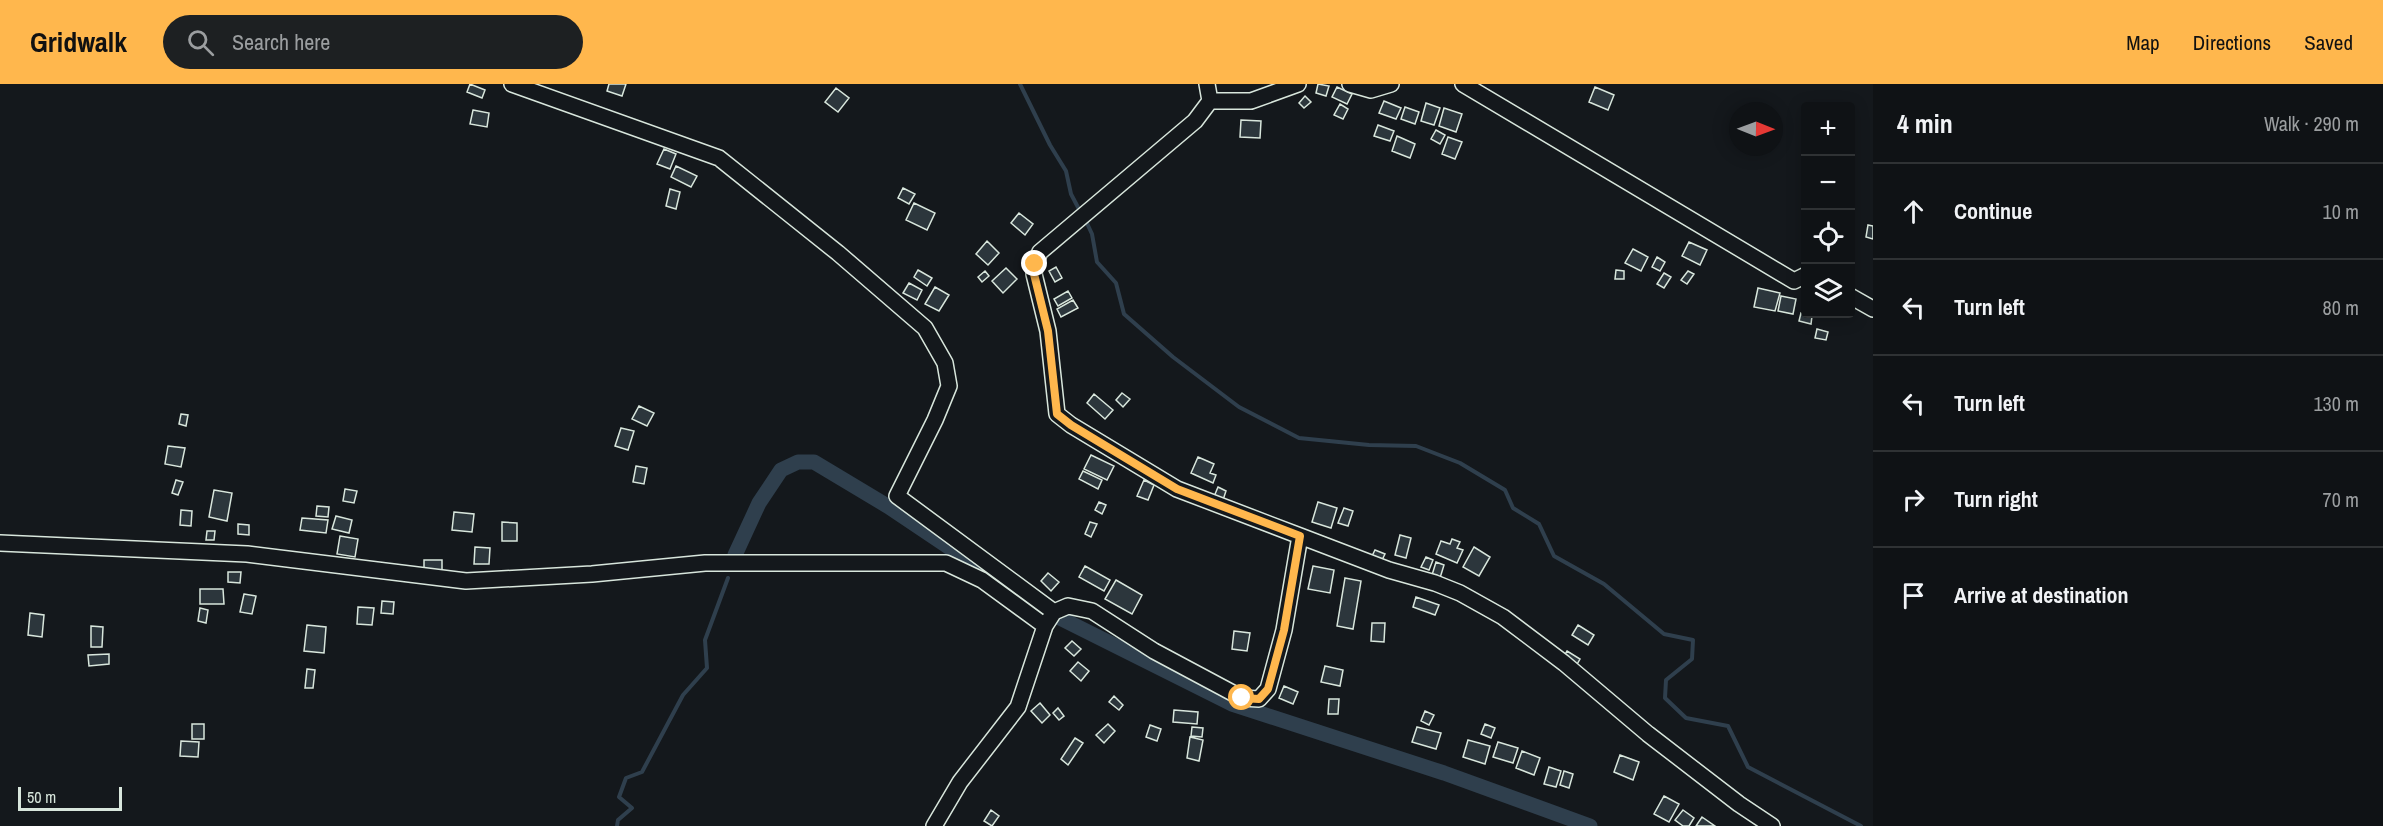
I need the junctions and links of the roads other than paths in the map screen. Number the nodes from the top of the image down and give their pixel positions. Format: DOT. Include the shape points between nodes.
graph roads {
  1 [pos="512,84"];
  2 [pos="1207,84"];
  3 [pos="1298,84"];
  4 [pos="1350,84"];
  5 [pos="1391,84"];
  6 [pos="1463,84"];
  7 [pos="1210,101"];
  8 [pos="1801,278"];
  9 [pos="1855,298"];
  10 [pos="1873,309"];
  11 [pos="1300,536"];
  12 [pos="0,543"];
  13 [pos="1054,612"];
  14 [pos="1045,626"];
  15 [pos="934,826"];
  16 [pos="1772,826"];
  1 -- 13 [label="street" via="719,158 925,328 945,363 949,386 897,496"];
  2 -- 7 [label="street"];
  3 -- 7 [label="street" via="1251,100"];
  4 -- 5 [label="street" via="1371,90"];
  6 -- 8 [label="street" via="1794,281"];
  7 -- 11 [label="street" via="1195,121 1040,252 1034,274 1048,331 1057,414 1177,489"];
  9 -- 10 [label="street"];
  11 -- 13 [label="street" via="1284,630 1268,689 1259,699 1242,698 1154,651 1092,611 1068,606"];
  11 -- 16 [label="street" via="1435,583 1503,617"];
  12 -- 14 [label="street" via="247,554 466,581 705,563 946,563 982,580"];
  13 -- 14 [label="street"];
  14 -- 15 [label="street" via="1018,707 960,782"];
}
